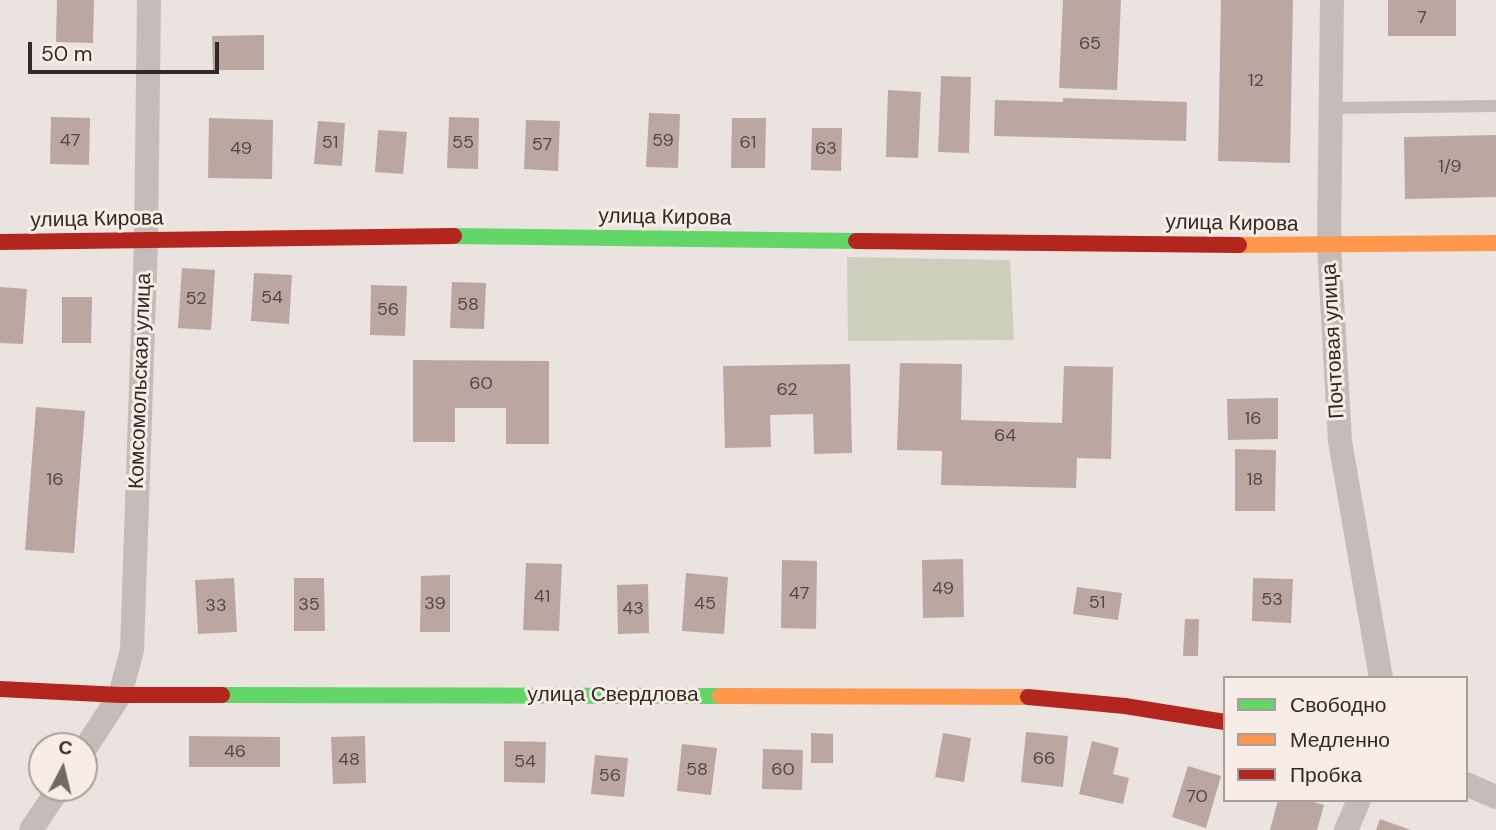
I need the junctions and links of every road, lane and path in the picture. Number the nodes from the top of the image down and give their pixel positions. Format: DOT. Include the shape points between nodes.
graph roads {
  1 [pos="149,0"];
  2 [pos="1332,0"];
  3 [pos="1496,106"];
  4 [pos="1331,108"];
  5 [pos="146,240"];
  6 [pos="0,242"];
  7 [pos="1496,243"];
  8 [pos="1329,246"];
  9 [pos="1381,676"];
  10 [pos="0,689"];
  11 [pos="120,695"];
  12 [pos="1223,722"];
  13 [pos="96,732"];
  14 [pos="1468,785"];
  15 [pos="1496,797"];
  16 [pos="50,802"];
  17 [pos="1358,802"];
  18 [pos="31,830"];
  19 [pos="1346,830"];
  1 -- 5 [label="street, Комсомольская улица"];
  2 -- 4 [label="street, Почтовая улица"];
  3 -- 4 [label="lane"];
  4 -- 8 [label="street, Почтовая улица"];
  5 -- 6 [label="street, улица Кирова"];
  5 -- 8 [label="street, улица Кирова" via="411,236"];
  5 -- 11 [label="street, Комсомольская улица" via="132,650"];
  7 -- 8 [label="street, улица Кирова"];
  8 -- 9 [label="street, Почтовая улица" via="1340,441"];
  10 -- 11 [label="street, улица Свердлова"];
  11 -- 12 [label="street, улица Свердлова" via="1016,696"];
  11 -- 13 [label="street, Комсомольская улица"];
  14 -- 15 [label="street"];
  16 -- 18 [label="street"];
  17 -- 19 [label="street"];
}
